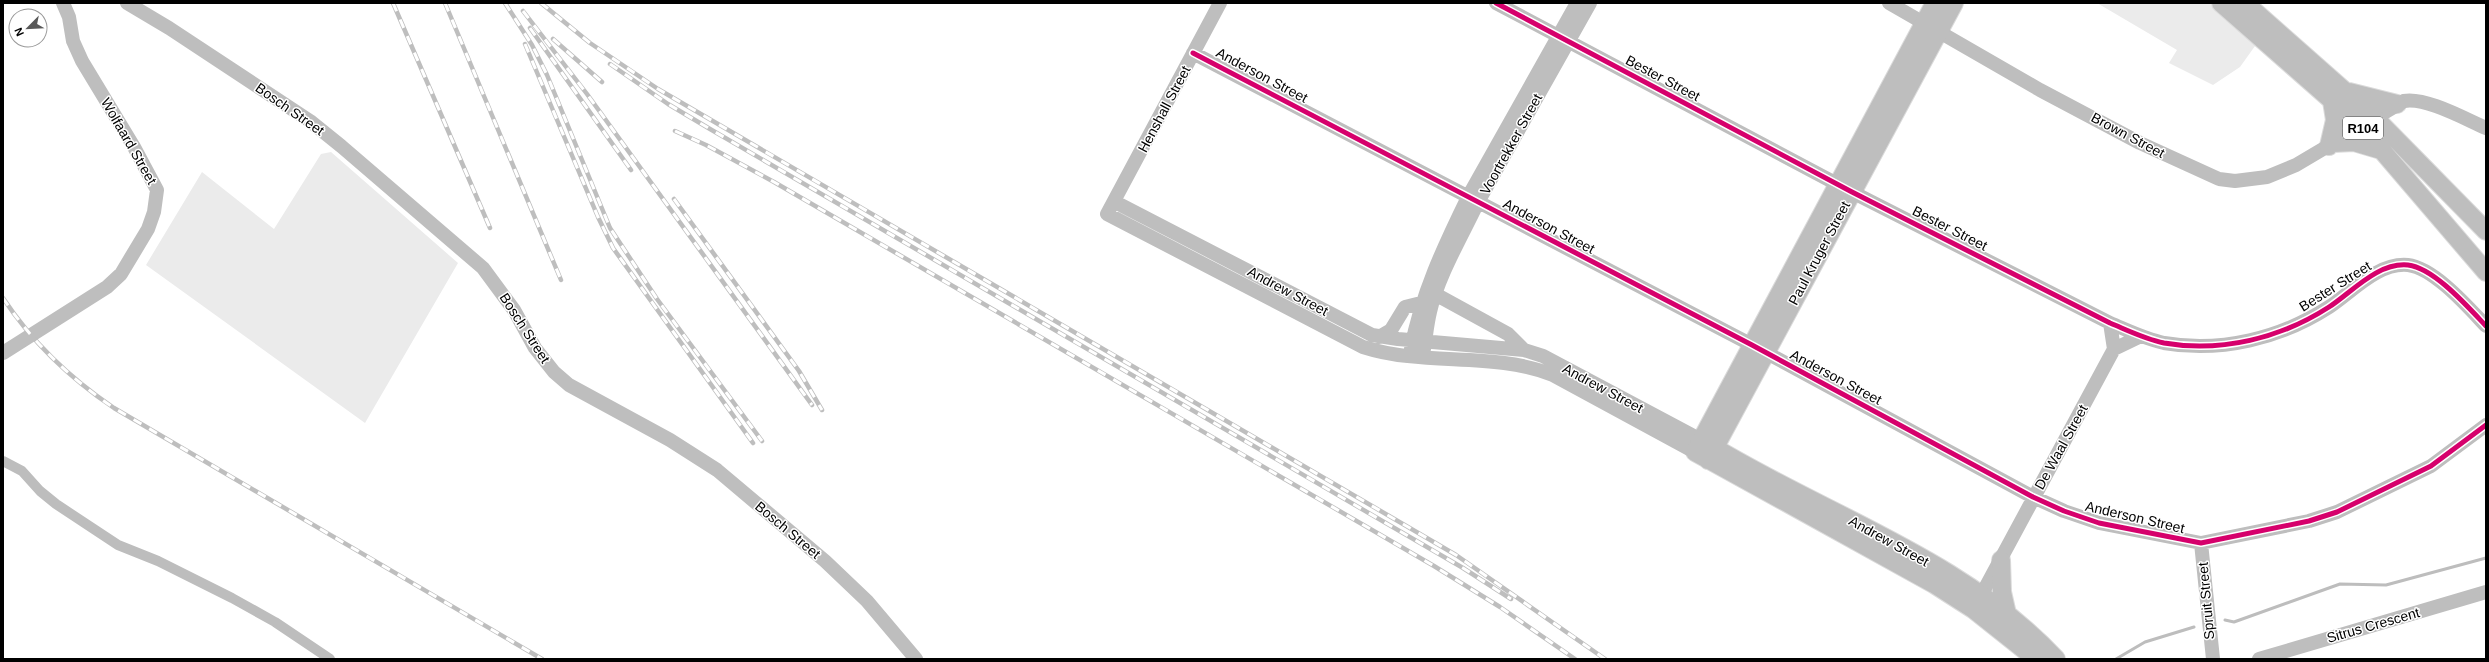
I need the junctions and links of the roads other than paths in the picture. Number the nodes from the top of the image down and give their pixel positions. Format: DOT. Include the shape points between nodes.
graph roads {
  1 [pos="63,3"];
  2 [pos="72,3"];
  3 [pos="127,3"];
  4 [pos="1220,3"];
  5 [pos="1496,3"];
  6 [pos="1577,3"];
  7 [pos="1590,3"];
  8 [pos="1889,3"];
  9 [pos="1935,3"];
  10 [pos="1954,3"];
  11 [pos="2221,3"];
  12 [pos="2245,3"];
  13 [pos="69,18"];
  14 [pos="1932,27"];
  15 [pos="1564,39"];
  16 [pos="1193,53"];
  17 [pos="2338,96"];
  18 [pos="2398,103"];
  19 [pos="2367,121"];
  20 [pos="2486,128"];
  21 [pos="2398,141"];
  22 [pos="2331,145"];
  23 [pos="2382,151"];
  24 [pos="1845,188"];
  25 [pos="1473,200"];
  26 [pos="1115,202"];
  27 [pos="1107,214"];
  28 [pos="2486,231"];
  29 [pos="2486,272"];
  30 [pos="1435,294"];
  31 [pos="1421,303"];
  32 [pos="2110,323"];
  33 [pos="2486,326"];
  34 [pos="2141,336"];
  35 [pos="1379,337"];
  36 [pos="1419,340"];
  37 [pos="1759,349"];
  38 [pos="2114,349"];
  39 [pos="1524,350"];
  40 [pos="3,353"];
  41 [pos="1416,358"];
  42 [pos="2486,425"];
  43 [pos="1705,450"];
  44 [pos="2033,497"];
  45 [pos="2201,543"];
  46 [pos="2001,560"];
  47 [pos="2486,592"];
  48 [pos="1977,602"];
  49 [pos="2007,614"];
  50 [pos="916,659"];
  51 [pos="2036,659"];
  52 [pos="2056,659"];
  53 [pos="2213,659"];
  54 [pos="2259,659"];
  1 -- 13 [label="street, Wolfaard Street"];
  2 -- 13 [label="street, Wolfaard Street"];
  3 -- 50 [label="street, Bosch Street" via="170,28 310,121 341,146 483,268 554,372 569,385 675,443 717,470 858,592"];
  4 -- 16 [label="street, Henshall Street"];
  5 -- 15 [label="street, Bester Street"];
  6 -- 15 [label="street, Voortrekker Street"];
  7 -- 15 [label="street, Voortrekker Street"];
  8 -- 14 [label="street, Brown Street"];
  9 -- 14 [label="main road, Paul Kruger Street"];
  10 -- 14 [label="main road, Paul Kruger Street"];
  11 -- 17 [label="main road, R104"];
  12 -- 17 [label="main road, R104"];
  13 -- 40 [label="street, Wolfaard Street" via="73,40 82,62 151,176 157,190 154,212 148,229 121,274 107,287"];
  14 -- 22 [label="street, Brown Street" via="2040,90 2140,142 2219,179 2235,181 2267,177 2296,165"];
  14 -- 24 [label="main road, Paul Kruger Street"];
  15 -- 24 [label="street, Bester Street"];
  15 -- 25 [label="street, Voortrekker Street"];
  16 -- 25 [label="street, Anderson Street"];
  16 -- 26 [label="street, Henshall Street"];
  17 -- 18 [label="main road"];
  17 -- 19 [label="main road, R104"];
  17 -- 22 [label="main road"];
  18 -- 19 [label="street, Brown Street"];
  18 -- 20 [label="street" via="2416,100"];
  18 -- 21 [label="main road"];
  19 -- 21 [label="main road, R104"];
  19 -- 22 [label="street, Brown Street"];
  19 -- 23 [label="main road, R104"];
  21 -- 28 [label="main road, R104"];
  22 -- 23 [label="main road" via="2354,142"];
  23 -- 29 [label="main road, R104"];
  24 -- 32 [label="street, Bester Street"];
  24 -- 37 [label="main road, Paul Kruger Street"];
  25 -- 30 [label="street, Voortrekker Street"];
  25 -- 31 [label="street, Voortrekker Street"];
  25 -- 37 [label="street, Anderson Street"];
  26 -- 27 [label="street, Henshall Street"];
  26 -- 35 [label="street, Andrew Street"];
  27 -- 41 [label="street, Andrew Street" via="1363,346 1387,354"];
  30 -- 36 [label="street, Voortrekker Street"];
  30 -- 39 [label="street" via="1508,334"];
  31 -- 35 [label="street" via="1405,307 1394,327"];
  31 -- 36 [label="street, Voortrekker Street"];
  32 -- 34 [label="street, Bester Street"];
  32 -- 38 [label="street"];
  33 -- 34 [label="street, Bester Street" via="2453,292 2420,269 2408,265 2390,267 2374,275 2328,308 2284,330 2251,340 2219,346 2193,346"];
  34 -- 38 [label="street"];
  35 -- 36 [label="street, Andrew Street"];
  36 -- 39 [label="street, Andrew Street"];
  36 -- 41 [label="street, Voortrekker Street"];
  37 -- 43 [label="main road, Paul Kruger Street"];
  37 -- 44 [label="street, Anderson Street"];
  38 -- 44 [label="street, De Waal Street"];
  39 -- 43 [label="street, Andrew Street" via="1543,356"];
  41 -- 43 [label="street, Andrew Street" via="1517,364 1535,368"];
  42 -- 45 [label="street, Anderson Street" via="2431,466 2337,512 2309,521"];
  43 -- 48 [label="main road, Andrew Street" via="1844,533"];
  44 -- 45 [label="street, Anderson Street" via="2099,523"];
  44 -- 46 [label="street, De Waal Street"];
  45 -- 53 [label="street, Spruit Street"];
  46 -- 48 [label="street, De Waal Street"];
  46 -- 49 [label="main road" via="2002,592"];
  47 -- 54 [label="street, Sitrus Crescent"];
  48 -- 49 [label="main road, Andrew Street"];
  48 -- 51 [label="main road, Andrew Street"];
  49 -- 52 [label="main road, Andrew Street" via="2041,642"];
}
